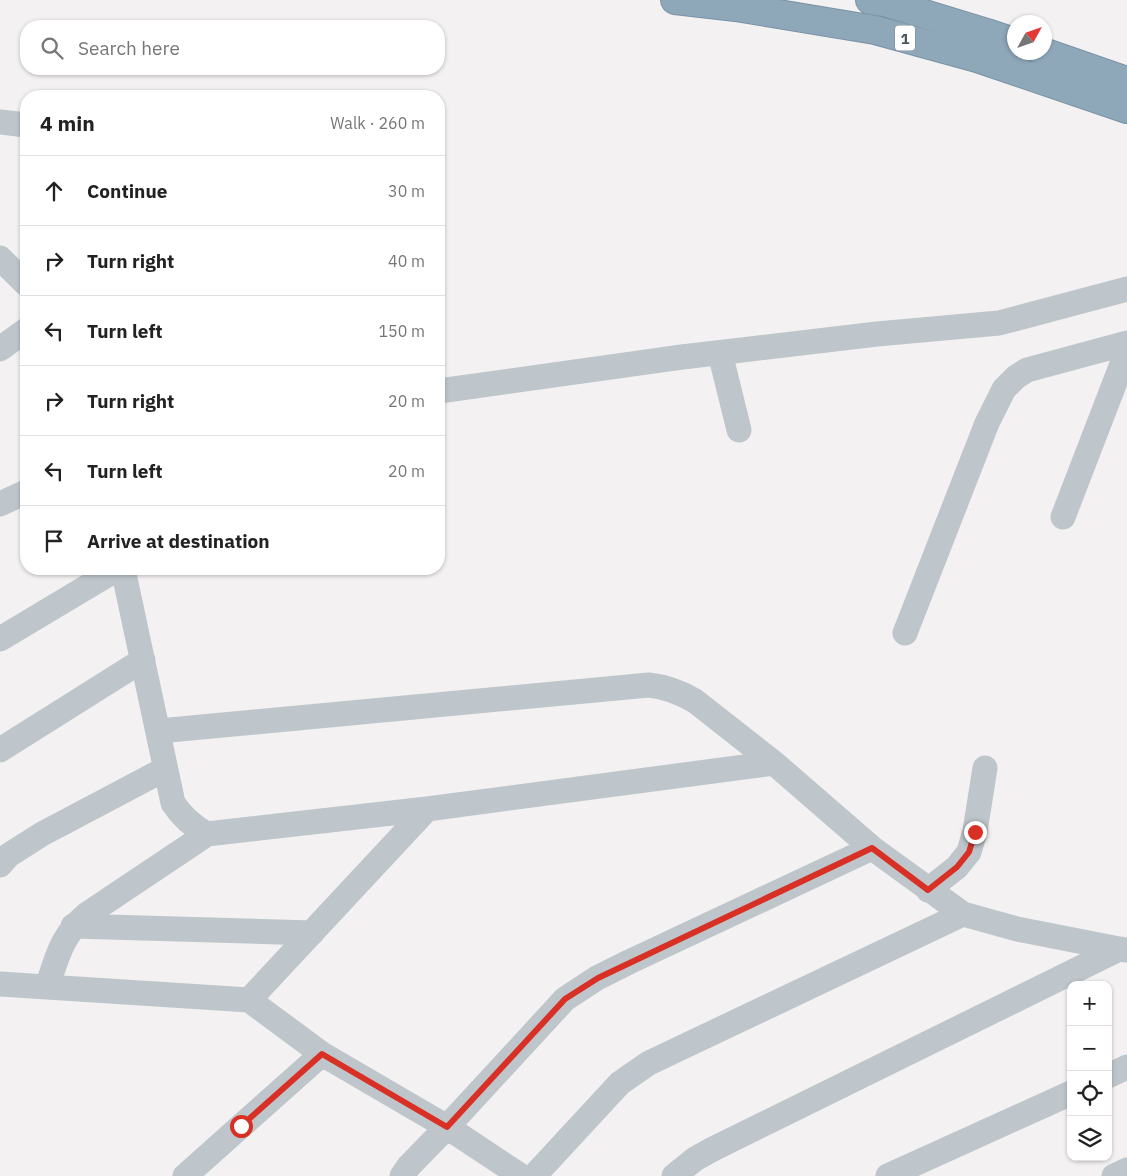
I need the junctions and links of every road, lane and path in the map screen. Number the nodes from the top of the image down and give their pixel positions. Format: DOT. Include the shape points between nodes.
graph roads {
  1 [pos="675,0"];
  2 [pos="870,0"];
  3 [pos="737,4"];
  4 [pos="1007,39"];
  5 [pos="1052,55"];
  6 [pos="1127,82"];
  7 [pos="1127,109"];
  8 [pos="0,122"];
  9 [pos="20,124"];
  10 [pos="0,258"];
  11 [pos="20,278"];
  12 [pos="1127,289"];
  13 [pos="20,334"];
  14 [pos="1127,343"];
  15 [pos="0,349"];
  16 [pos="1127,351"];
  17 [pos="720,353"];
  18 [pos="445,390"];
  19 [pos="739,430"];
  20 [pos="20,495"];
  21 [pos="0,504"];
  22 [pos="1064,517"];
  23 [pos="107,575"];
  24 [pos="124,575"];
  25 [pos="905,633"];
  26 [pos="0,638"];
  27 [pos="143,660"];
  28 [pos="159,730"];
  29 [pos="0,750"];
  30 [pos="774,763"];
  31 [pos="985,768"];
  32 [pos="165,769"];
  33 [pos="426,809"];
  34 [pos="207,834"];
  35 [pos="872,848"];
  36 [pos="0,866"];
  37 [pos="928,890"];
  38 [pos="963,914"];
  39 [pos="72,926"];
  40 [pos="312,933"];
  41 [pos="1123,950"];
  42 [pos="0,984"];
  43 [pos="47,987"];
  44 [pos="249,1000"];
  45 [pos="322,1054"];
  46 [pos="1127,1068"];
  47 [pos="1112,1074"];
  48 [pos="1067,1095"];
  49 [pos="447,1127"];
  50 [pos="1127,1170"];
  51 [pos="185,1176"];
  52 [pos="402,1176"];
  53 [pos="521,1176"];
  54 [pos="534,1176"];
  55 [pos="675,1176"];
  56 [pos="888,1176"];
  57 [pos="1114,1176"];
  1 -- 3 [label="highway, 1"];
  2 -- 4 [label="highway, 1"];
  3 -- 7 [label="highway, 1" via="875,30 977,58"];
  5 -- 6 [label="highway"];
  8 -- 9 [label="street"];
  10 -- 11 [label="street"];
  12 -- 17 [label="street" via="999,322"];
  13 -- 15 [label="street"];
  14 -- 25 [label="street" via="1027,370 1004,389"];
  16 -- 22 [label="street"];
  17 -- 18 [label="street"];
  17 -- 19 [label="street"];
  20 -- 21 [label="street"];
  23 -- 26 [label="street"];
  24 -- 27 [label="street"];
  27 -- 28 [label="street"];
  27 -- 29 [label="street"];
  28 -- 30 [label="street" via="649,685 667,687 695,701"];
  28 -- 32 [label="street"];
  30 -- 33 [label="street"];
  30 -- 35 [label="street"];
  31 -- 37 [label="street" via="969,852 957,867"];
  32 -- 34 [label="street" via="173,803 193,827"];
  32 -- 36 [label="street" via="42,834 9,854"];
  33 -- 34 [label="street"];
  33 -- 40 [label="street"];
  34 -- 39 [label="street"];
  35 -- 37 [label="street"];
  35 -- 49 [label="street" via="629,962 565,999"];
  37 -- 38 [label="street"];
  38 -- 41 [label="street"];
  38 -- 54 [label="street" via="649,1062 620,1083"];
  39 -- 40 [label="street"];
  39 -- 43 [label="street" via="62,943"];
  40 -- 44 [label="street"];
  41 -- 55 [label="street" via="713,1149 694,1159"];
  42 -- 43 [label="street"];
  43 -- 44 [label="street"];
  44 -- 45 [label="street"];
  45 -- 49 [label="street"];
  45 -- 51 [label="street"];
  46 -- 47 [label="street"];
  48 -- 56 [label="street"];
  49 -- 52 [label="street"];
  49 -- 53 [label="street"];
  50 -- 57 [label="street"];
}
